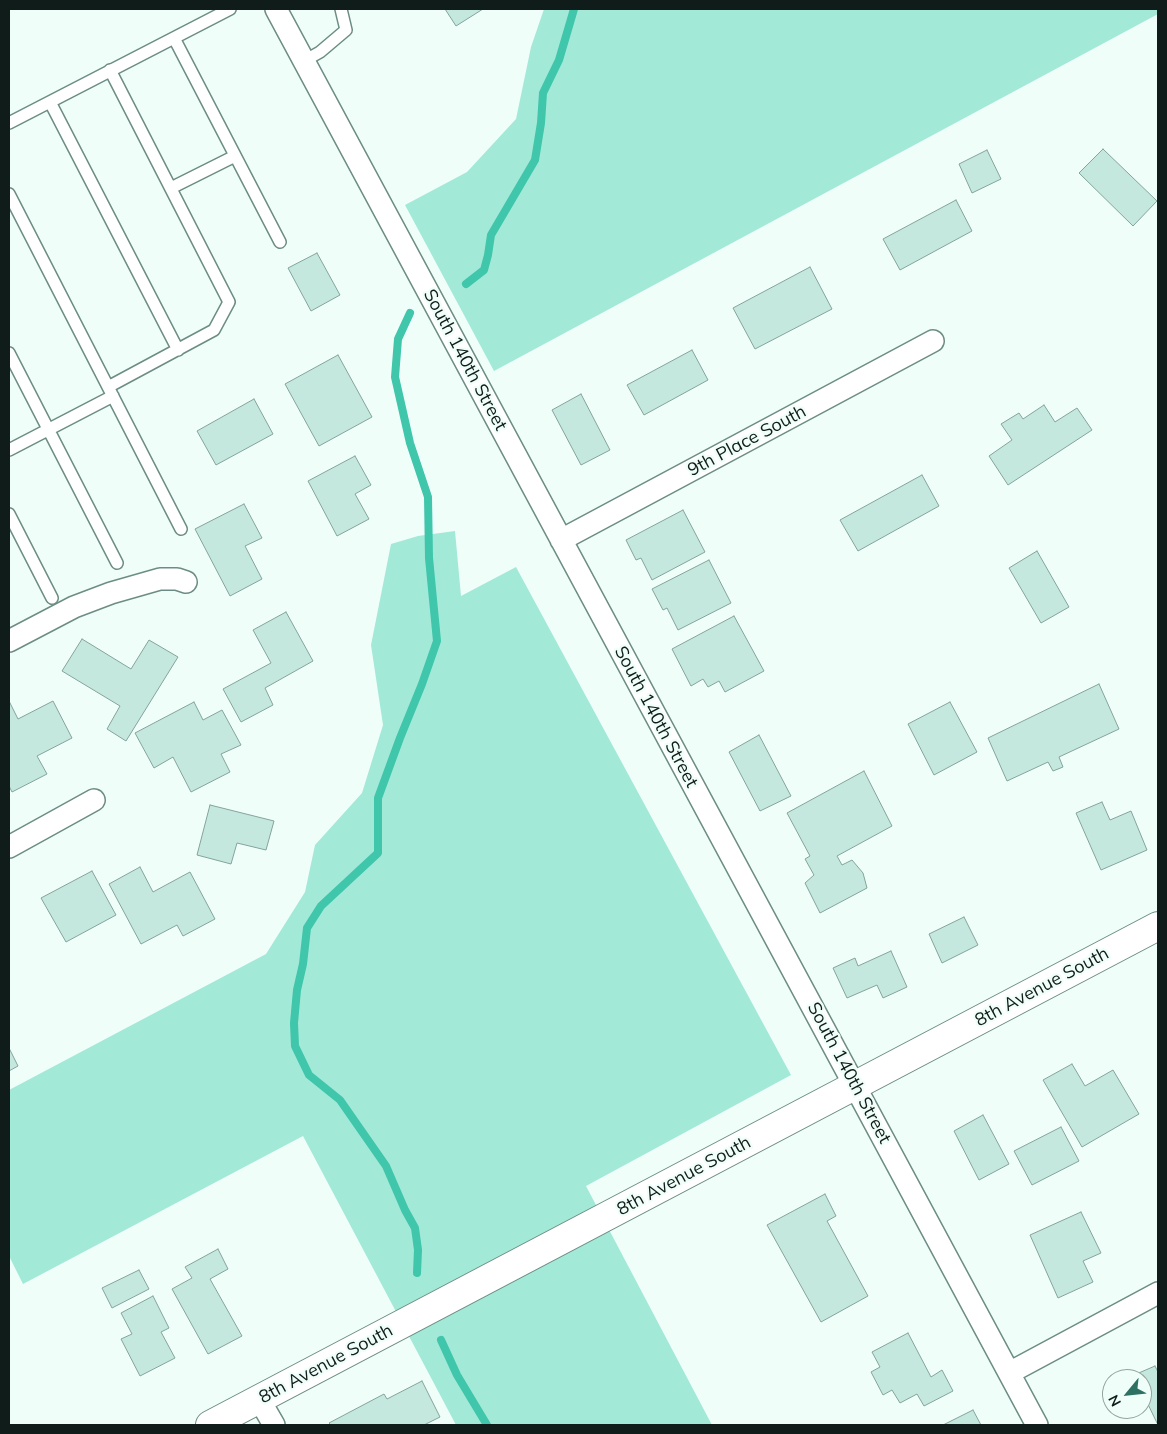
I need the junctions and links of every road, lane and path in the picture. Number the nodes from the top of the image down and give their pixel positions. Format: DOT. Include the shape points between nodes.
graph roads {
  1 [pos="230,9"];
  2 [pos="276,9"];
  3 [pos="340,9"];
  4 [pos="174,38"];
  5 [pos="304,61"];
  6 [pos="110,70"];
  7 [pos="50,102"];
  8 [pos="9,123"];
  9 [pos="235,156"];
  10 [pos="171,188"];
  11 [pos="9,194"];
  12 [pos="280,242"];
  13 [pos="933,341"];
  14 [pos="178,350"];
  15 [pos="9,353"];
  16 [pos="110,392"];
  17 [pos="48,430"];
  18 [pos="9,450"];
  19 [pos="9,514"];
  20 [pos="181,529"];
  21 [pos="561,540"];
  22 [pos="117,563"];
  23 [pos="186,582"];
  24 [pos="52,598"];
  25 [pos="9,641"];
  26 [pos="94,800"];
  27 [pos="9,846"];
  28 [pos="1158,926"];
  29 [pos="855,1085"];
  30 [pos="1158,1293"];
  31 [pos="1009,1373"];
  32 [pos="259,1399"];
  33 [pos="210,1425"];
  34 [pos="274,1425"];
  35 [pos="1037,1425"];
  1 -- 4 [label="lane"];
  2 -- 5 [label="street, South 140th Street"];
  3 -- 5 [label="lane" via="346,30"];
  4 -- 6 [label="lane"];
  4 -- 9 [label="lane"];
  5 -- 21 [label="street, South 140th Street"];
  6 -- 7 [label="lane"];
  6 -- 10 [label="lane"];
  7 -- 8 [label="lane"];
  7 -- 14 [label="lane"];
  9 -- 10 [label="lane"];
  9 -- 12 [label="lane"];
  10 -- 14 [label="lane" via="230,302 214,330"];
  11 -- 16 [label="lane"];
  13 -- 21 [label="street, 9th Place South"];
  14 -- 16 [label="lane"];
  15 -- 17 [label="lane"];
  16 -- 17 [label="lane"];
  16 -- 20 [label="lane"];
  17 -- 18 [label="lane"];
  17 -- 22 [label="lane"];
  19 -- 24 [label="lane"];
  21 -- 29 [label="street, South 140th Street"];
  23 -- 25 [label="street" via="160,579 111,593 74,607"];
  26 -- 27 [label="street"];
  28 -- 29 [label="street, 8th Avenue South"];
  29 -- 31 [label="street, South 140th Street"];
  29 -- 32 [label="street, 8th Avenue South"];
  30 -- 31 [label="street"];
  31 -- 35 [label="street, South 140th Street"];
  32 -- 33 [label="street, 8th Avenue South"];
  32 -- 34 [label="street"];
}
